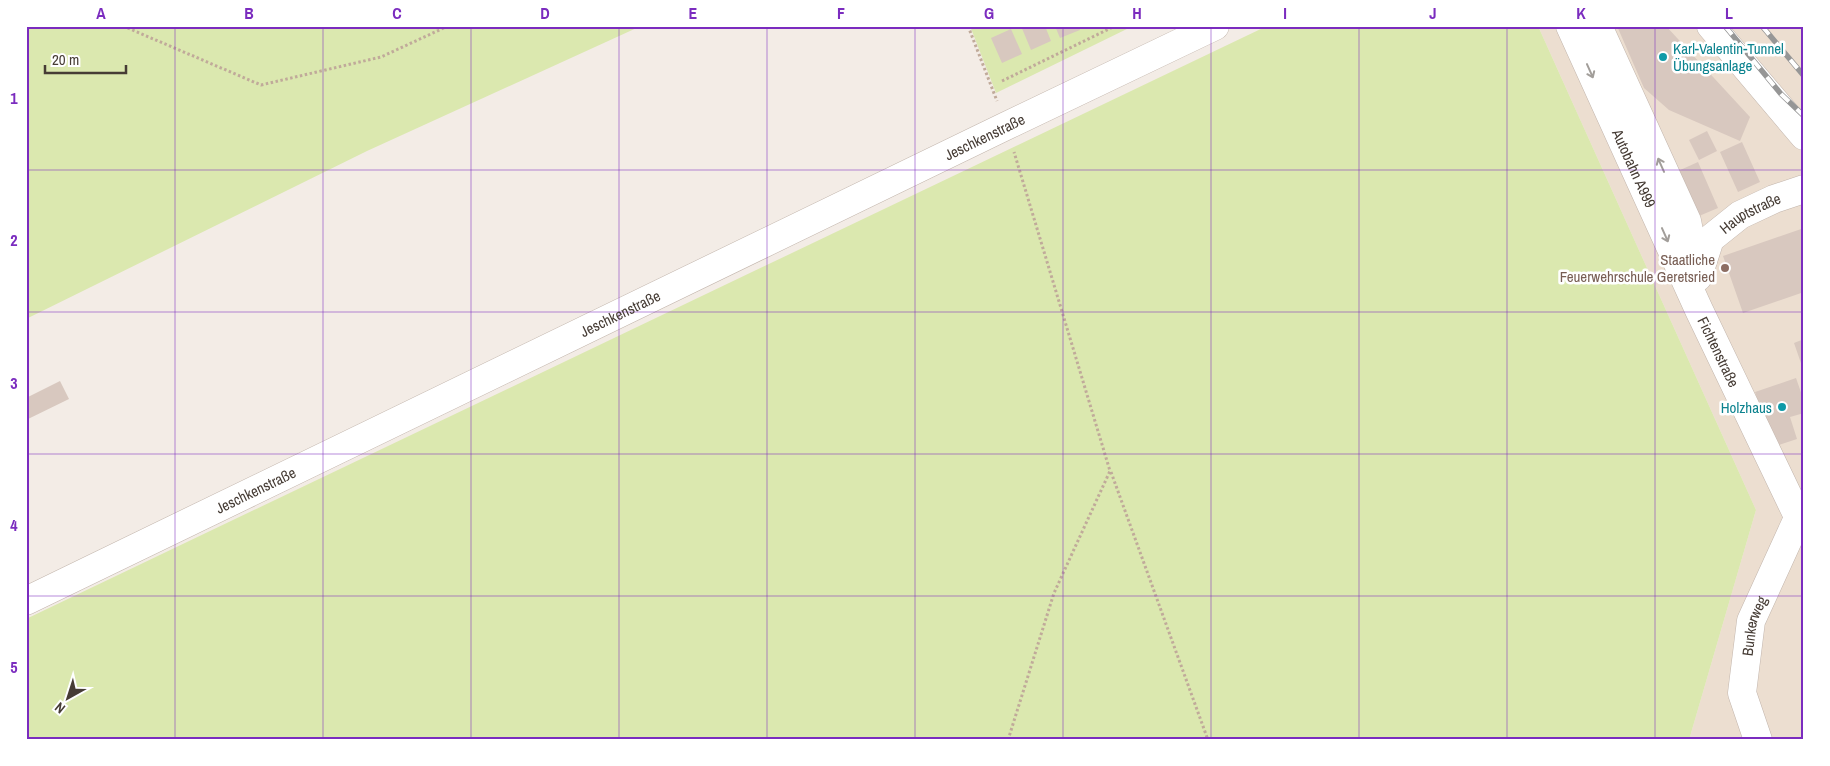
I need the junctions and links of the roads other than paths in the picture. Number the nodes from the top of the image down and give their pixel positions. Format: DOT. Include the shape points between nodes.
graph roads {
  1 [pos="1215,26"];
  2 [pos="1570,26"];
  3 [pos="1598,26"];
  4 [pos="1711,26"];
  5 [pos="1804,136"];
  6 [pos="1804,189"];
  7 [pos="1698,277"];
  8 [pos="1698,310"];
  9 [pos="1801,524"];
  10 [pos="26,601"];
  11 [pos="1758,740"];
  1 -- 10 [label="street, Jeschkenstraße"];
  2 -- 8 [label="street, Autobahn A999, one-way"];
  7 -- 3 [label="street, Autobahn A999, one-way" via="1687,221"];
  4 -- 5 [label="street"];
  6 -- 7 [label="street, Hauptstraße" via="1740,215 1710,239"];
  7 -- 8 [label="street, Hauptstraße"];
  8 -- 9 [label="street, Fichtenstraße"];
  9 -- 11 [label="street, Bunkerweg" via="1751,621 1742,693"];
}
